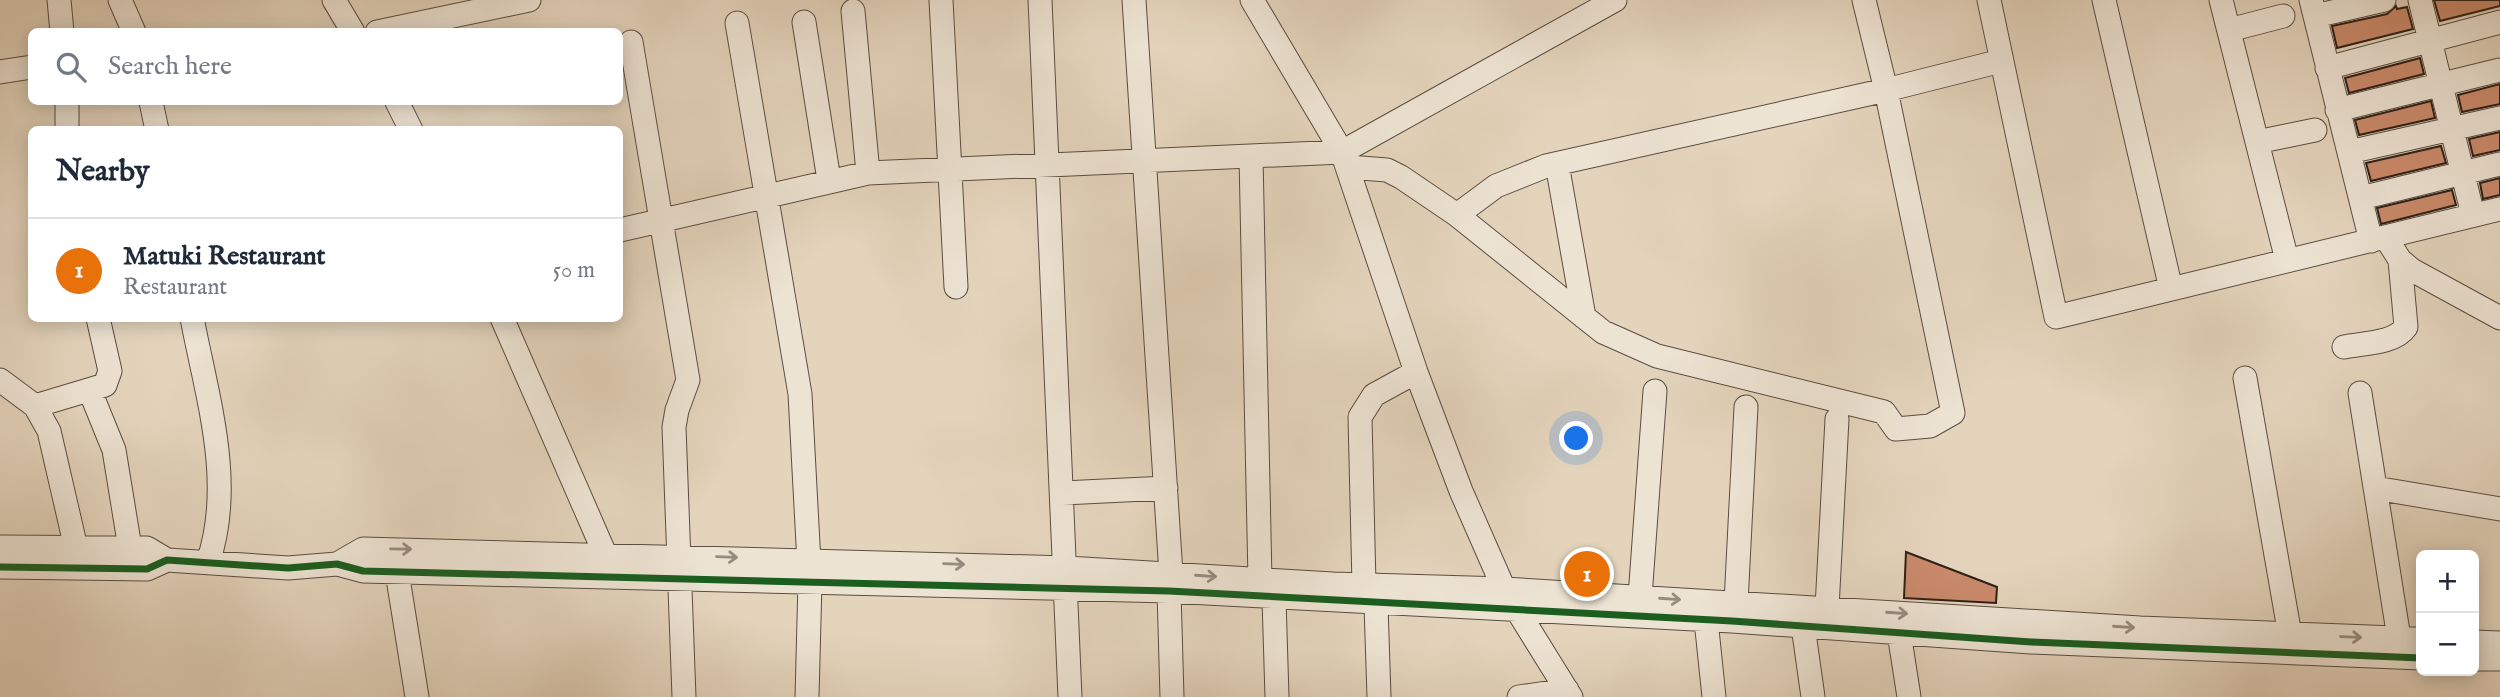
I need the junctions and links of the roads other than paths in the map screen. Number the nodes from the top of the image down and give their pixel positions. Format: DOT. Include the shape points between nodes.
graph roads {
  1 [pos="59,0"];
  2 [pos="120,0"];
  3 [pos="334,0"];
  4 [pos="528,0"];
  5 [pos="941,0"];
  6 [pos="1040,0"];
  7 [pos="1134,0"];
  8 [pos="1252,0"];
  9 [pos="1615,0"];
  10 [pos="1864,0"];
  11 [pos="1989,0"];
  12 [pos="2104,0"];
  13 [pos="2221,0"];
  14 [pos="2384,0"];
  15 [pos="2420,0"];
  16 [pos="2313,8"];
  17 [pos="853,11"];
  18 [pos="2283,16"];
  19 [pos="804,22"];
  20 [pos="2500,22"];
  21 [pos="737,23"];
  22 [pos="62,28"];
  23 [pos="132,28"];
  24 [pos="351,28"];
  25 [pos="396,28"];
  26 [pos="2228,30"];
  27 [pos="2431,41"];
  28 [pos="631,42"];
  29 [pos="2001,61"];
  30 [pos="28,68"];
  31 [pos="2326,68"];
  32 [pos="2500,70"];
  33 [pos="0,72"];
  34 [pos="2441,83"];
  35 [pos="1886,90"];
  36 [pos="67,105"];
  37 [pos="152,105"];
  38 [pos="398,105"];
  39 [pos="2337,110"];
  40 [pos="2500,118"];
  41 [pos="67,126"];
  42 [pos="156,126"];
  43 [pos="409,126"];
  44 [pos="2453,129"];
  45 [pos="2315,130"];
  46 [pos="2257,142"];
  47 [pos="2349,152"];
  48 [pos="1251,157"];
  49 [pos="1145,160"];
  50 [pos="1345,160"];
  51 [pos="1045,163"];
  52 [pos="1557,164"];
  53 [pos="2500,164"];
  54 [pos="950,169"];
  55 [pos="868,173"];
  56 [pos="2463,173"];
  57 [pos="829,180"];
  58 [pos="766,195"];
  59 [pos="2361,198"];
  60 [pos="2500,209"];
  61 [pos="1457,215"];
  62 [pos="2473,215"];
  63 [pos="662,218"];
  64 [pos="623,229"];
  65 [pos="2378,240"];
  66 [pos="2287,260"];
  67 [pos="2400,260"];
  68 [pos="956,287"];
  69 [pos="2171,289"];
  70 [pos="1584,317"];
  71 [pos="2500,318"];
  72 [pos="99,322"];
  73 [pos="193,322"];
  74 [pos="504,322"];
  75 [pos="2344,346"];
  76 [pos="1416,372"];
  77 [pos="2245,378"];
  78 [pos="0,380"];
  79 [pos="90,391"];
  80 [pos="1655,391"];
  81 [pos="2360,393"];
  82 [pos="35,406"];
  83 [pos="1746,407"];
  84 [pos="1837,419"];
  85 [pos="1166,488"];
  86 [pos="2375,488"];
  87 [pos="1063,494"];
  88 [pos="2500,509"];
  89 [pos="0,547"];
  90 [pos="76,548"];
  91 [pos="130,548"];
  92 [pos="605,554"];
  93 [pos="681,555"];
  94 [pos="167,560"];
  95 [pos="208,562"];
  96 [pos="338,564"];
  97 [pos="0,567"];
  98 [pos="809,571"];
  99 [pos="397,572"];
  100 [pos="1067,578"];
  101 [pos="681,579"];
  102 [pos="1260,580"];
  103 [pos="1170,583"];
  104 [pos="1504,589"];
  105 [pos="1370,595"];
  106 [pos="1640,597"];
  107 [pos="1274,599"];
  108 [pos="1736,603"];
  109 [pos="1827,608"];
  110 [pos="1518,610"];
  111 [pos="1706,620"];
  112 [pos="1803,626"];
  113 [pos="1899,633"];
  114 [pos="2290,635"];
  115 [pos="2410,639"];
  116 [pos="2479,642"];
  117 [pos="2500,643"];
  118 [pos="2416,658"];
  119 [pos="2479,659"];
  120 [pos="2500,659"];
  121 [pos="1569,693"];
  122 [pos="417,697"];
  123 [pos="684,697"];
  124 [pos="807,697"];
  125 [pos="1070,697"];
  126 [pos="1172,697"];
  127 [pos="1277,697"];
  128 [pos="1379,697"];
  129 [pos="1519,697"];
  130 [pos="1714,697"];
  131 [pos="1813,697"];
  132 [pos="1909,697"];
  1 -- 22 [label="street"];
  2 -- 23 [label="street"];
  3 -- 24 [label="street"];
  4 -- 25 [label="street"];
  5 -- 54 [label="street"];
  6 -- 51 [label="street"];
  7 -- 49 [label="street"];
  8 -- 50 [label="street"];
  9 -- 50 [label="street"];
  10 -- 35 [label="street"];
  11 -- 29 [label="street"];
  12 -- 69 [label="street"];
  13 -- 26 [label="street"];
  14 -- 16 [label="street"];
  15 -- 27 [label="street"];
  16 -- 31 [label="street"];
  17 -- 55 [label="street"];
  18 -- 26 [label="street"];
  19 -- 57 [label="street"];
  20 -- 27 [label="street"];
  21 -- 58 [label="street"];
  26 -- 46 [label="street"];
  27 -- 31 [label="street"];
  27 -- 34 [label="street"];
  28 -- 63 [label="street"];
  29 -- 35 [label="street"];
  29 -- 69 [label="street" via="2056,317"];
  30 -- 33 [label="street"];
  31 -- 39 [label="street"];
  32 -- 34 [label="street"];
  34 -- 39 [label="street"];
  34 -- 44 [label="street"];
  35 -- 52 [label="street"];
  35 -- 70 [label="street" via="1953,413 1930,426 1896,429 1884,412 1657,356 1603,332"];
  36 -- 41 [label="street"];
  37 -- 42 [label="street"];
  38 -- 43 [label="street"];
  39 -- 47 [label="street"];
  40 -- 44 [label="street"];
  44 -- 47 [label="street"];
  44 -- 56 [label="street"];
  45 -- 46 [label="street"];
  46 -- 66 [label="street"];
  47 -- 59 [label="street"];
  48 -- 49 [label="street"];
  48 -- 50 [label="street"];
  48 -- 102 [label="street"];
  49 -- 51 [label="street"];
  49 -- 85 [label="street"];
  50 -- 61 [label="street" via="1394,173"];
  50 -- 76 [label="street"];
  51 -- 54 [label="street"];
  51 -- 87 [label="street"];
  52 -- 61 [label="street" via="1496,186"];
  52 -- 70 [label="street"];
  53 -- 56 [label="street"];
  54 -- 55 [label="street"];
  54 -- 68 [label="street"];
  55 -- 57 [label="street"];
  56 -- 59 [label="street"];
  56 -- 62 [label="street"];
  57 -- 58 [label="street"];
  58 -- 63 [label="street"];
  58 -- 98 [label="street" via="800,394"];
  59 -- 65 [label="street"];
  60 -- 62 [label="street"];
  61 -- 70 [label="street"];
  62 -- 65 [label="street"];
  63 -- 64 [label="street"];
  63 -- 93 [label="street" via="688,380 674,427"];
  65 -- 66 [label="street"];
  65 -- 67 [label="street"];
  66 -- 69 [label="street"];
  67 -- 71 [label="street"];
  67 -- 75 [label="street" via="2406,327 2401,335"];
  72 -- 79 [label="street" via="110,377 105,385"];
  73 -- 95 [label="street" via="219,475 217,527"];
  74 -- 92 [label="street"];
  76 -- 104 [label="street"];
  76 -- 105 [label="street" via="1374,395 1360,417"];
  77 -- 114 [label="street"];
  78 -- 82 [label="street"];
  79 -- 82 [label="street"];
  79 -- 91 [label="street" via="114,450"];
  80 -- 106 [label="street"];
  81 -- 86 [label="street"];
  82 -- 90 [label="street" via="49,431"];
  83 -- 108 [label="street"];
  84 -- 109 [label="street"];
  85 -- 87 [label="street"];
  85 -- 103 [label="street"];
  86 -- 88 [label="street"];
  86 -- 115 [label="street"];
  87 -- 100 [label="street"];
  89 -- 90 [label="street"];
  90 -- 91 [label="street"];
  91 -- 94 [label="street" via="147,548"];
  92 -- 93 [label="street"];
  96 -- 92 [label="street, one-way" via="363,549"];
  93 -- 98 [label="street, one-way"];
  93 -- 101 [label="street"];
  94 -- 95 [label="street"];
  94 -- 97 [label="street" via="147,569"];
  95 -- 96 [label="street" via="288,568"];
  96 -- 99 [label="street" via="363,571"];
  98 -- 100 [label="street"];
  98 -- 101 [label="street"];
  98 -- 124 [label="street"];
  99 -- 101 [label="street"];
  99 -- 122 [label="street"];
  100 -- 103 [label="street"];
  100 -- 125 [label="street"];
  101 -- 123 [label="street"];
  103 -- 102 [label="street, one-way"];
  102 -- 105 [label="street"];
  103 -- 107 [label="street"];
  103 -- 126 [label="street"];
  104 -- 105 [label="street"];
  104 -- 106 [label="street"];
  104 -- 110 [label="street"];
  105 -- 107 [label="street"];
  105 -- 110 [label="street"];
  105 -- 128 [label="street"];
  106 -- 108 [label="street, one-way"];
  107 -- 127 [label="street"];
  108 -- 109 [label="street"];
  109 -- 114 [label="street, one-way"];
  110 -- 111 [label="street"];
  110 -- 121 [label="street"];
  111 -- 112 [label="street"];
  111 -- 130 [label="street"];
  112 -- 113 [label="street"];
  112 -- 131 [label="street"];
  113 -- 118 [label="street"];
  113 -- 132 [label="street"];
  114 -- 115 [label="street, one-way"];
  116 -- 117 [label="street"];
  119 -- 120 [label="street"];
  121 -- 129 [label="street"];
}
